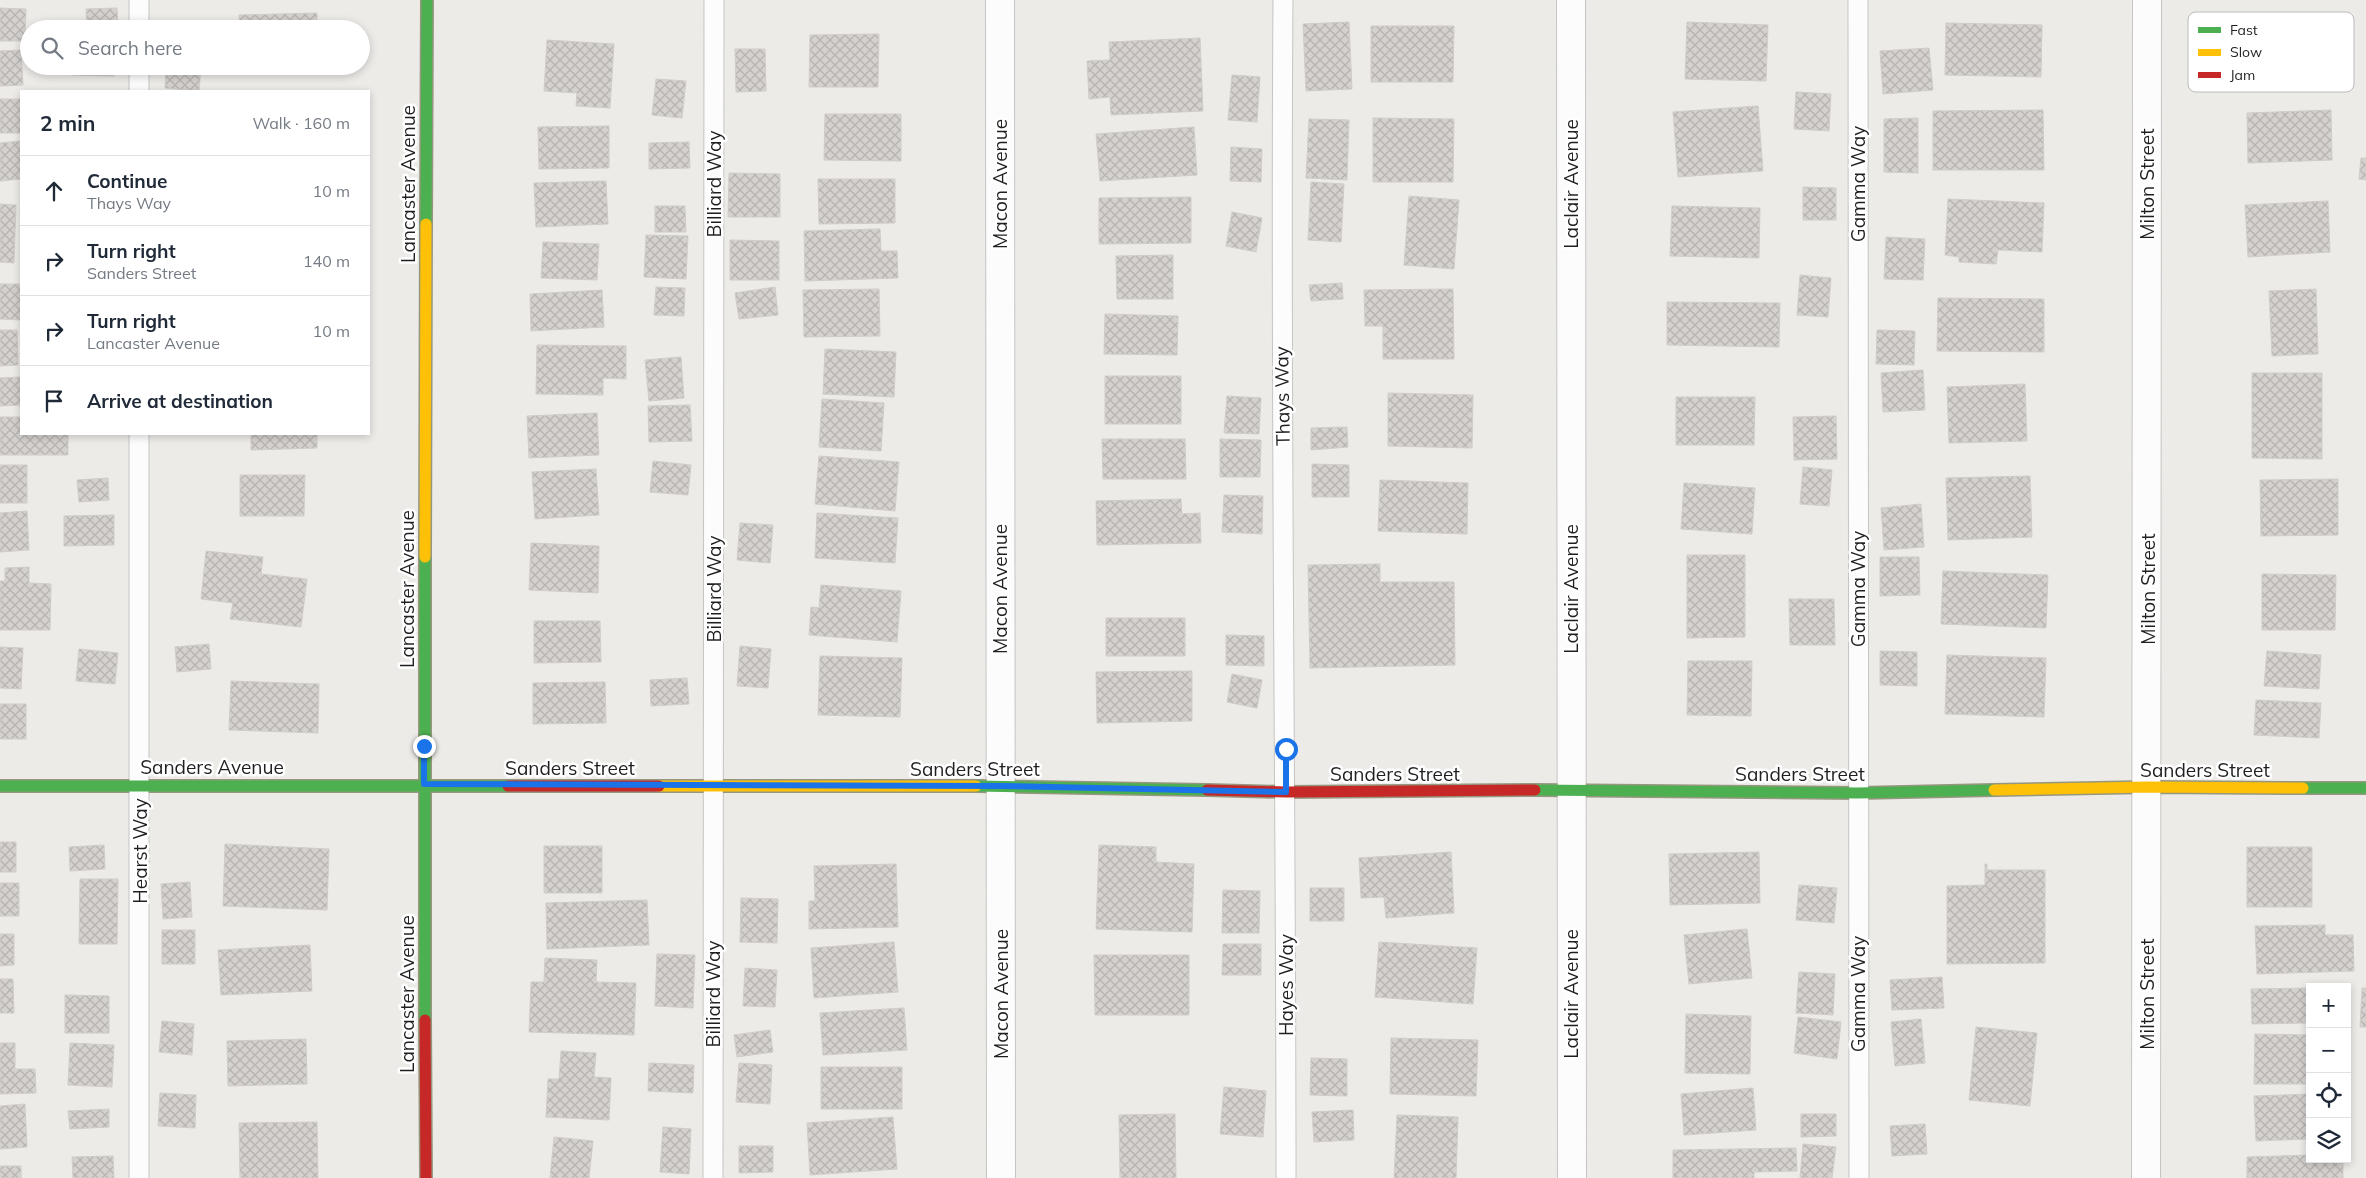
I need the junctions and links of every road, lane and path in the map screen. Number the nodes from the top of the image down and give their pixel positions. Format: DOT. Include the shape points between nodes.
graph roads {
  1 [pos="140,0"];
  2 [pos="427,0"];
  3 [pos="714,0"];
  4 [pos="1000,0"];
  5 [pos="1283,0"];
  6 [pos="1571,0"];
  7 [pos="1858,0"];
  8 [pos="2147,0"];
  9 [pos="140,20"];
  10 [pos="139,75"];
  11 [pos="139,90"];
  12 [pos="139,435"];
  13 [pos="139,784"];
  14 [pos="424,784"];
  15 [pos="713,785"];
  16 [pos="0,786"];
  17 [pos="1001,786"];
  18 [pos="2148,787"];
  19 [pos="2366,788"];
  20 [pos="1570,790"];
  21 [pos="1286,792"];
  22 [pos="1858,793"];
  23 [pos="139,1178"];
  24 [pos="426,1178"];
  25 [pos="713,1178"];
  26 [pos="1001,1178"];
  27 [pos="1286,1178"];
  28 [pos="1572,1178"];
  29 [pos="1859,1178"];
  30 [pos="2146,1178"];
  1 -- 9 [label="lane"];
  2 -- 14 [label="street, Lancaster Avenue"];
  3 -- 15 [label="lane, Billiard Way"];
  4 -- 17 [label="street, Macon Avenue"];
  5 -- 21 [label="lane, Thays Way" via="1280,275"];
  6 -- 20 [label="street, Laclair Avenue"];
  7 -- 22 [label="lane, Gamma Way"];
  8 -- 18 [label="street, Milton Street"];
  10 -- 11 [label="lane"];
  12 -- 13 [label="lane, Hearst Way"];
  13 -- 14 [label="street, Sanders Avenue"];
  13 -- 16 [label="street, Sanders Avenue"];
  13 -- 23 [label="lane, Hearst Way"];
  14 -- 15 [label="street, Sanders Street"];
  14 -- 24 [label="street, Lancaster Avenue"];
  15 -- 17 [label="street, Sanders Street"];
  15 -- 25 [label="lane, Billiard Way"];
  17 -- 21 [label="street, Sanders Street"];
  17 -- 26 [label="street, Macon Avenue"];
  18 -- 19 [label="street, Sanders Street"];
  18 -- 22 [label="street, Sanders Street"];
  18 -- 30 [label="street, Milton Street"];
  20 -- 21 [label="street, Sanders Street"];
  20 -- 22 [label="street, Sanders Street"];
  20 -- 28 [label="street, Laclair Avenue"];
  21 -- 27 [label="lane, Hayes Way"];
  22 -- 29 [label="lane, Gamma Way"];
}
